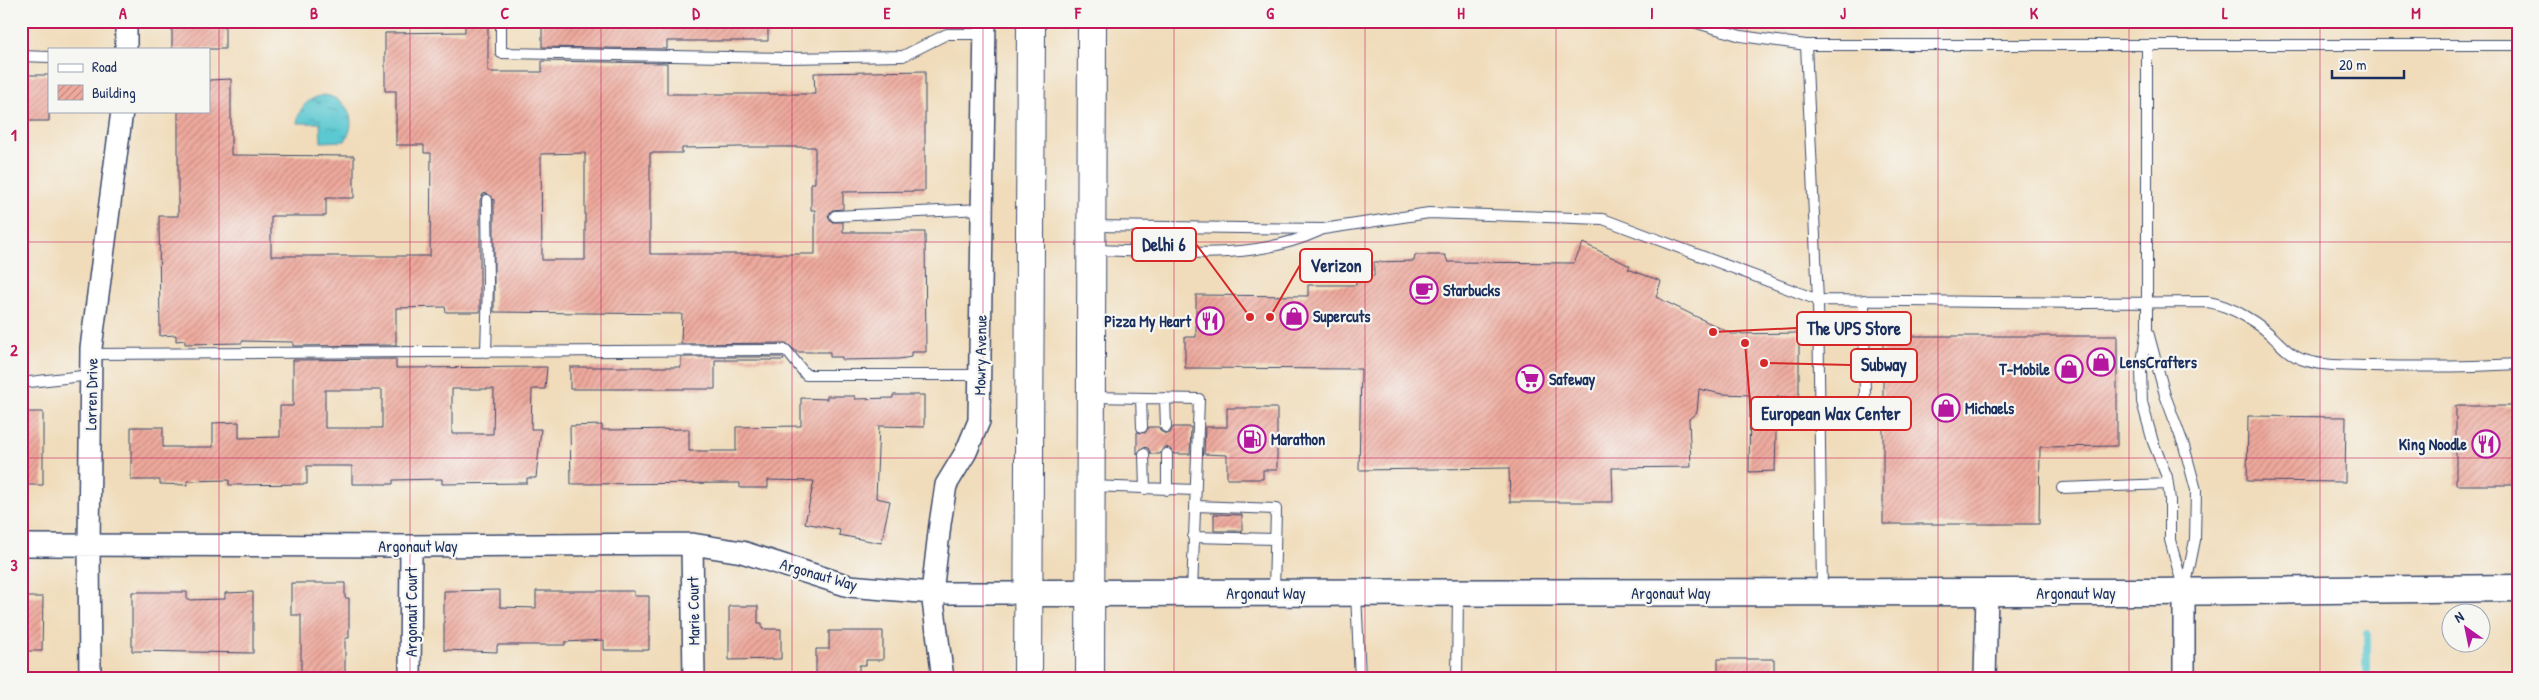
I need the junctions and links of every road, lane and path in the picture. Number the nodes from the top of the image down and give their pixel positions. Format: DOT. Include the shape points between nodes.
graph roads {
  1 [pos="126,21"];
  2 [pos="501,21"];
  3 [pos="1031,21"];
  4 [pos="1092,21"];
  5 [pos="1690,21"];
  6 [pos="985,28"];
  7 [pos="1806,45"];
  8 [pos="2518,45"];
  9 [pos="2147,46"];
  10 [pos="126,48"];
  11 [pos="21,56"];
  12 [pos="48,57"];
  13 [pos="122,112"];
  14 [pos="487,200"];
  15 [pos="982,209"];
  16 [pos="835,216"];
  17 [pos="1322,229"];
  18 [pos="1093,238"];
  19 [pos="1818,300"];
  20 [pos="1864,300"];
  21 [pos="2148,302"];
  22 [pos="2148,328"];
  23 [pos="486,352"];
  24 [pos="91,354"];
  25 [pos="2518,364"];
  26 [pos="91,375"];
  27 [pos="980,375"];
  28 [pos="21,383"];
  29 [pos="1092,397"];
  30 [pos="1142,398"];
  31 [pos="1165,398"];
  32 [pos="1865,405"];
  33 [pos="1142,427"];
  34 [pos="1166,427"];
  35 [pos="1144,454"];
  36 [pos="1167,454"];
  37 [pos="2168,484"];
  38 [pos="1091,486"];
  39 [pos="2062,488"];
  40 [pos="1145,489"];
  41 [pos="1167,490"];
  42 [pos="1195,490"];
  43 [pos="1194,506"];
  44 [pos="1193,537"];
  45 [pos="1275,539"];
  46 [pos="692,544"];
  47 [pos="21,545"];
  48 [pos="411,546"];
  49 [pos="89,547"];
  50 [pos="2518,588"];
  51 [pos="2184,592"];
  52 [pos="1028,593"];
  53 [pos="1090,593"];
  54 [pos="1192,593"];
  55 [pos="1274,593"];
  56 [pos="1356,593"];
  57 [pos="1458,593"];
  58 [pos="1822,593"];
  59 [pos="1987,593"];
  60 [pos="932,594"];
  61 [pos="90,679"];
  62 [pos="410,679"];
  63 [pos="694,679"];
  64 [pos="943,679"];
  65 [pos="1028,679"];
  66 [pos="1090,679"];
  67 [pos="1360,679"];
  68 [pos="1457,679"];
  69 [pos="1985,679"];
  70 [pos="2184,679"];
  1 -- 10 [label="street"];
  2 -- 6 [label="lane" via="501,53 788,58 904,56 947,34"];
  3 -- 52 [label="main road"];
  4 -- 18 [label="main road"];
  5 -- 7 [label="lane" via="1741,36"];
  6 -- 15 [label="street, Mowry Avenue"];
  7 -- 9 [label="lane" via="2018,43"];
  7 -- 19 [label="lane"];
  8 -- 9 [label="lane"];
  9 -- 21 [label="lane"];
  11 -- 12 [label="lane"];
  13 -- 24 [label="street, Lorren Drive"];
  14 -- 23 [label="lane"];
  15 -- 16 [label="lane"];
  15 -- 27 [label="street, Mowry Avenue"];
  17 -- 18 [label="lane" via="1253,226"];
  17 -- 18 [label="lane" via="1295,242 1262,249 1214,252"];
  17 -- 19 [label="lane" via="1429,213 1603,219"];
  18 -- 29 [label="main road"];
  19 -- 20 [label="lane"];
  19 -- 58 [label="lane"];
  20 -- 21 [label="lane"];
  20 -- 32 [label="lane"];
  21 -- 22 [label="lane"];
  21 -- 25 [label="lane" via="2224,305 2237,311 2288,352 2318,364"];
  22 -- 37 [label="lane" via="2141,370 2142,402"];
  22 -- 51 [label="lane" via="2165,395 2196,490 2195,540"];
  23 -- 24 [label="lane"];
  23 -- 27 [label="lane" via="786,350 806,375"];
  24 -- 26 [label="street, Lorren Drive"];
  26 -- 28 [label="lane"];
  26 -- 49 [label="street, Lorren Drive"];
  27 -- 60 [label="street, Mowry Avenue" via="979,421 966,452 946,485"];
  29 -- 30 [label="lane"];
  29 -- 38 [label="main road"];
  30 -- 31 [label="lane"];
  30 -- 33 [label="lane"];
  31 -- 34 [label="lane"];
  31 -- 42 [label="lane" via="1199,399"];
  35 -- 40 [label="lane"];
  36 -- 41 [label="lane"];
  37 -- 39 [label="lane"];
  37 -- 51 [label="lane" via="2170,540"];
  38 -- 40 [label="lane"];
  38 -- 53 [label="main road"];
  40 -- 41 [label="lane"];
  41 -- 42 [label="lane"];
  42 -- 43 [label="lane"];
  43 -- 44 [label="lane"];
  43 -- 45 [label="lane" via="1276,509"];
  44 -- 45 [label="lane"];
  44 -- 54 [label="lane"];
  45 -- 55 [label="lane"];
  46 -- 48 [label="street, Argonaut Way"];
  46 -- 60 [label="street, Argonaut Way" via="742,552 849,586"];
  46 -- 63 [label="street, Marie Court"];
  47 -- 49 [label="street, Argonaut Way"];
  48 -- 49 [label="street, Argonaut Way"];
  48 -- 62 [label="street, Argonaut Court"];
  49 -- 61 [label="street, Lorren Drive"];
  50 -- 51 [label="street, Argonaut Way"];
  51 -- 59 [label="street, Argonaut Way"];
  51 -- 70 [label="street"];
  52 -- 53 [label="street, Argonaut Way"];
  52 -- 60 [label="street, Argonaut Way"];
  52 -- 65 [label="main road"];
  53 -- 54 [label="street, Argonaut Way"];
  53 -- 66 [label="main road"];
  54 -- 55 [label="street, Argonaut Way"];
  55 -- 56 [label="street, Argonaut Way"];
  56 -- 57 [label="street, Argonaut Way"];
  56 -- 67 [label="lane"];
  57 -- 58 [label="street, Argonaut Way"];
  57 -- 68 [label="lane"];
  58 -- 59 [label="street, Argonaut Way"];
  59 -- 69 [label="street"];
  60 -- 64 [label="street, Mowry Avenue"];
}
